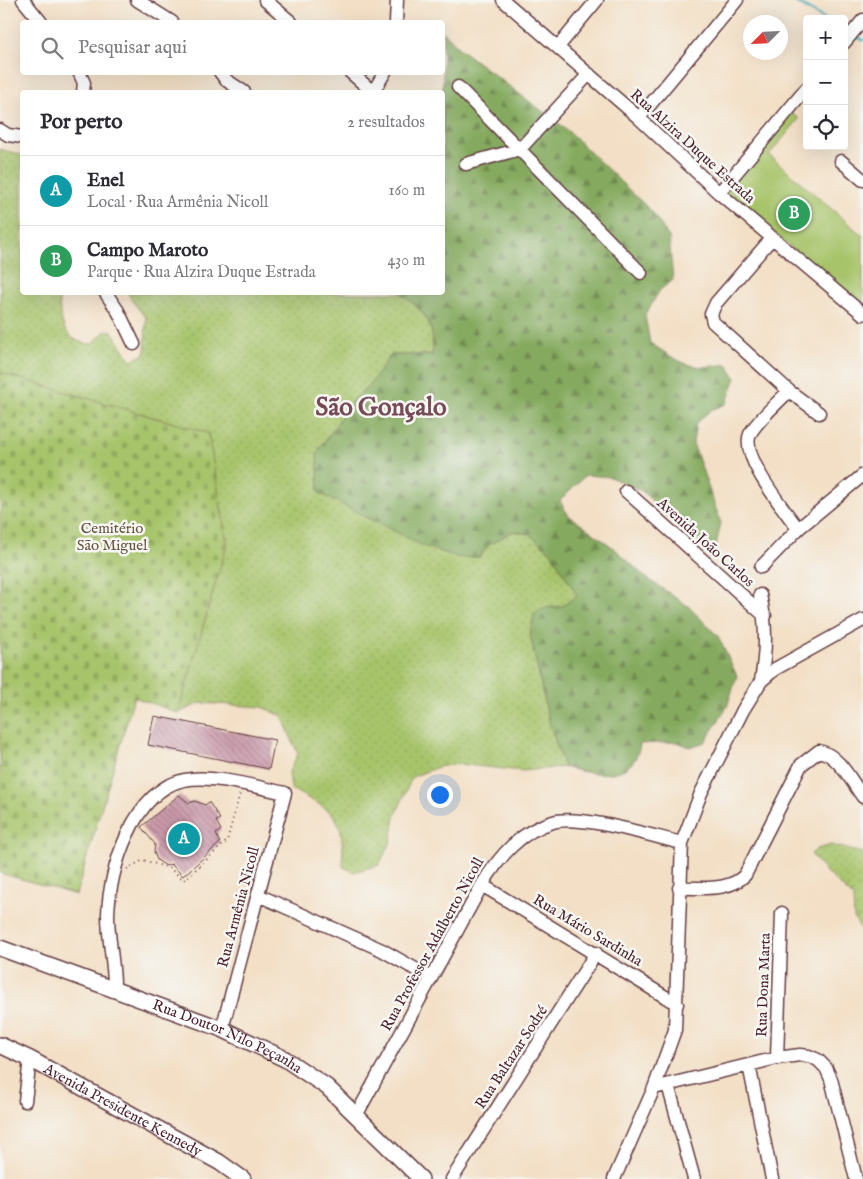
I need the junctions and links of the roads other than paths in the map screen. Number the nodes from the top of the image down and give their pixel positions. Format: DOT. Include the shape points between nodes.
graph roads {
  1 [pos="23,0"];
  2 [pos="137,0"];
  3 [pos="265,0"];
  4 [pos="397,0"];
  5 [pos="503,0"];
  6 [pos="597,0"];
  7 [pos="737,0"];
  8 [pos="38,20"];
  9 [pos="169,20"];
  10 [pos="289,20"];
  11 [pos="396,20"];
  12 [pos="860,23"];
  13 [pos="848,38"];
  14 [pos="558,47"];
  15 [pos="589,74"];
  16 [pos="80,75"];
  17 [pos="222,75"];
  18 [pos="353,75"];
  19 [pos="383,75"];
  20 [pos="458,87"];
  21 [pos="83,90"];
  22 [pos="241,90"];
  23 [pos="371,90"];
  24 [pos="374,90"];
  25 [pos="803,93"];
  26 [pos="639,118"];
  27 [pos="0,130"];
  28 [pos="20,136"];
  29 [pos="520,149"];
  30 [pos="841,161"];
  31 [pos="466,164"];
  32 [pos="863,180"];
  33 [pos="719,192"];
  34 [pos="772,238"];
  35 [pos="641,273"];
  36 [pos="107,295"];
  37 [pos="863,314"];
  38 [pos="134,344"];
  39 [pos="788,391"];
  40 [pos="819,413"];
  41 [pos="863,475"];
  42 [pos="626,491"];
  43 [pos="798,529"];
  44 [pos="761,566"];
  45 [pos="760,595"];
  46 [pos="765,616"];
  47 [pos="863,620"];
  48 [pos="762,681"];
  49 [pos="863,797"];
  50 [pos="682,843"];
  51 [pos="482,884"];
  52 [pos="679,888"];
  53 [pos="258,895"];
  54 [pos="782,913"];
  55 [pos="0,948"];
  56 [pos="596,954"];
  57 [pos="431,978"];
  58 [pos="114,991"];
  59 [pos="677,1004"];
  60 [pos="222,1030"];
  61 [pos="0,1045"];
  62 [pos="777,1058"];
  63 [pos="30,1059"];
  64 [pos="749,1065"];
  65 [pos="668,1085"];
  66 [pos="654,1088"];
  67 [pos="25,1101"];
  68 [pos="357,1114"];
  69 [pos="615,1178"];
  70 [pos="243,1179"];
  71 [pos="421,1179"];
  72 [pos="452,1179"];
  73 [pos="694,1179"];
  74 [pos="772,1179"];
  75 [pos="856,1179"];
  1 -- 8 [label="street"];
  2 -- 9 [label="street"];
  3 -- 10 [label="street"];
  4 -- 11 [label="street"];
  5 -- 14 [label="street, Rua Alzira Duque Estrada"];
  6 -- 14 [label="street"];
  7 -- 26 [label="street"];
  12 -- 13 [label="street"];
  14 -- 15 [label="street, Rua Alzira Duque Estrada"];
  15 -- 26 [label="street, Rua Alzira Duque Estrada"];
  15 -- 29 [label="street"];
  16 -- 21 [label="street"];
  17 -- 22 [label="street"];
  18 -- 23 [label="street"];
  19 -- 24 [label="street"];
  20 -- 29 [label="street"];
  25 -- 33 [label="street"];
  26 -- 33 [label="street, Rua Alzira Duque Estrada"];
  27 -- 28 [label="street" via="8,135"];
  29 -- 31 [label="street"];
  29 -- 35 [label="street"];
  30 -- 32 [label="street"];
  33 -- 34 [label="street, Rua Alzira Duque Estrada"];
  34 -- 37 [label="street, Rua Alzira Duque Estrada"];
  34 -- 39 [label="street" via="716,303 712,314 713,322"];
  36 -- 38 [label="street"];
  39 -- 40 [label="street"];
  39 -- 43 [label="street" via="752,431 750,443 759,473"];
  41 -- 43 [label="street"];
  42 -- 46 [label="street, Avenida João Carlos"];
  43 -- 44 [label="street"];
  45 -- 46 [label="street"];
  46 -- 48 [label="street" via="767,644"];
  47 -- 48 [label="street" via="775,669"];
  48 -- 50 [label="street" via="743,710 701,793"];
  49 -- 52 [label="street" via="829,753 819,751 801,765 740,881 720,887"];
  50 -- 51 [label="street, Rua Professor Adalberto Nicoll" via="577,820 553,821 515,842 500,857"];
  50 -- 52 [label="street"];
  51 -- 56 [label="street, Rua Mário Sardinha"];
  51 -- 57 [label="street, Rua Professor Adalberto Nicoll"];
  52 -- 59 [label="street"];
  53 -- 57 [label="street" via="382,950"];
  53 -- 58 [label="street, Rua Armênia Nicoll" via="285,793 203,779 183,780 165,789 147,803 132,823 114,876 108,914"];
  53 -- 60 [label="street, Rua Armênia Nicoll"];
  54 -- 62 [label="street, Rua Dona Marta"];
  55 -- 58 [label="main road, Rua Doutor Nilo Peçanha"];
  56 -- 59 [label="street, Rua Mário Sardinha"];
  56 -- 72 [label="street, Rua Baltazar Sodré"];
  57 -- 68 [label="street, Rua Professor Adalberto Nicoll"];
  58 -- 60 [label="main road, Rua Doutor Nilo Peçanha"];
  59 -- 66 [label="street" via="675,1030"];
  60 -- 68 [label="main road, Rua Doutor Nilo Peçanha" via="285,1058 327,1087"];
  61 -- 63 [label="main road, Avenida Presidente Kennedy"];
  62 -- 64 [label="street"];
  62 -- 75 [label="street" via="809,1056 826,1068"];
  63 -- 67 [label="street"];
  63 -- 70 [label="main road, Avenida Presidente Kennedy" via="219,1162"];
  64 -- 65 [label="street"];
  64 -- 74 [label="street"];
  65 -- 66 [label="street"];
  65 -- 73 [label="street"];
  66 -- 69 [label="street"];
  68 -- 71 [label="main road, Rua Doutor Nilo Peçanha"];
}
